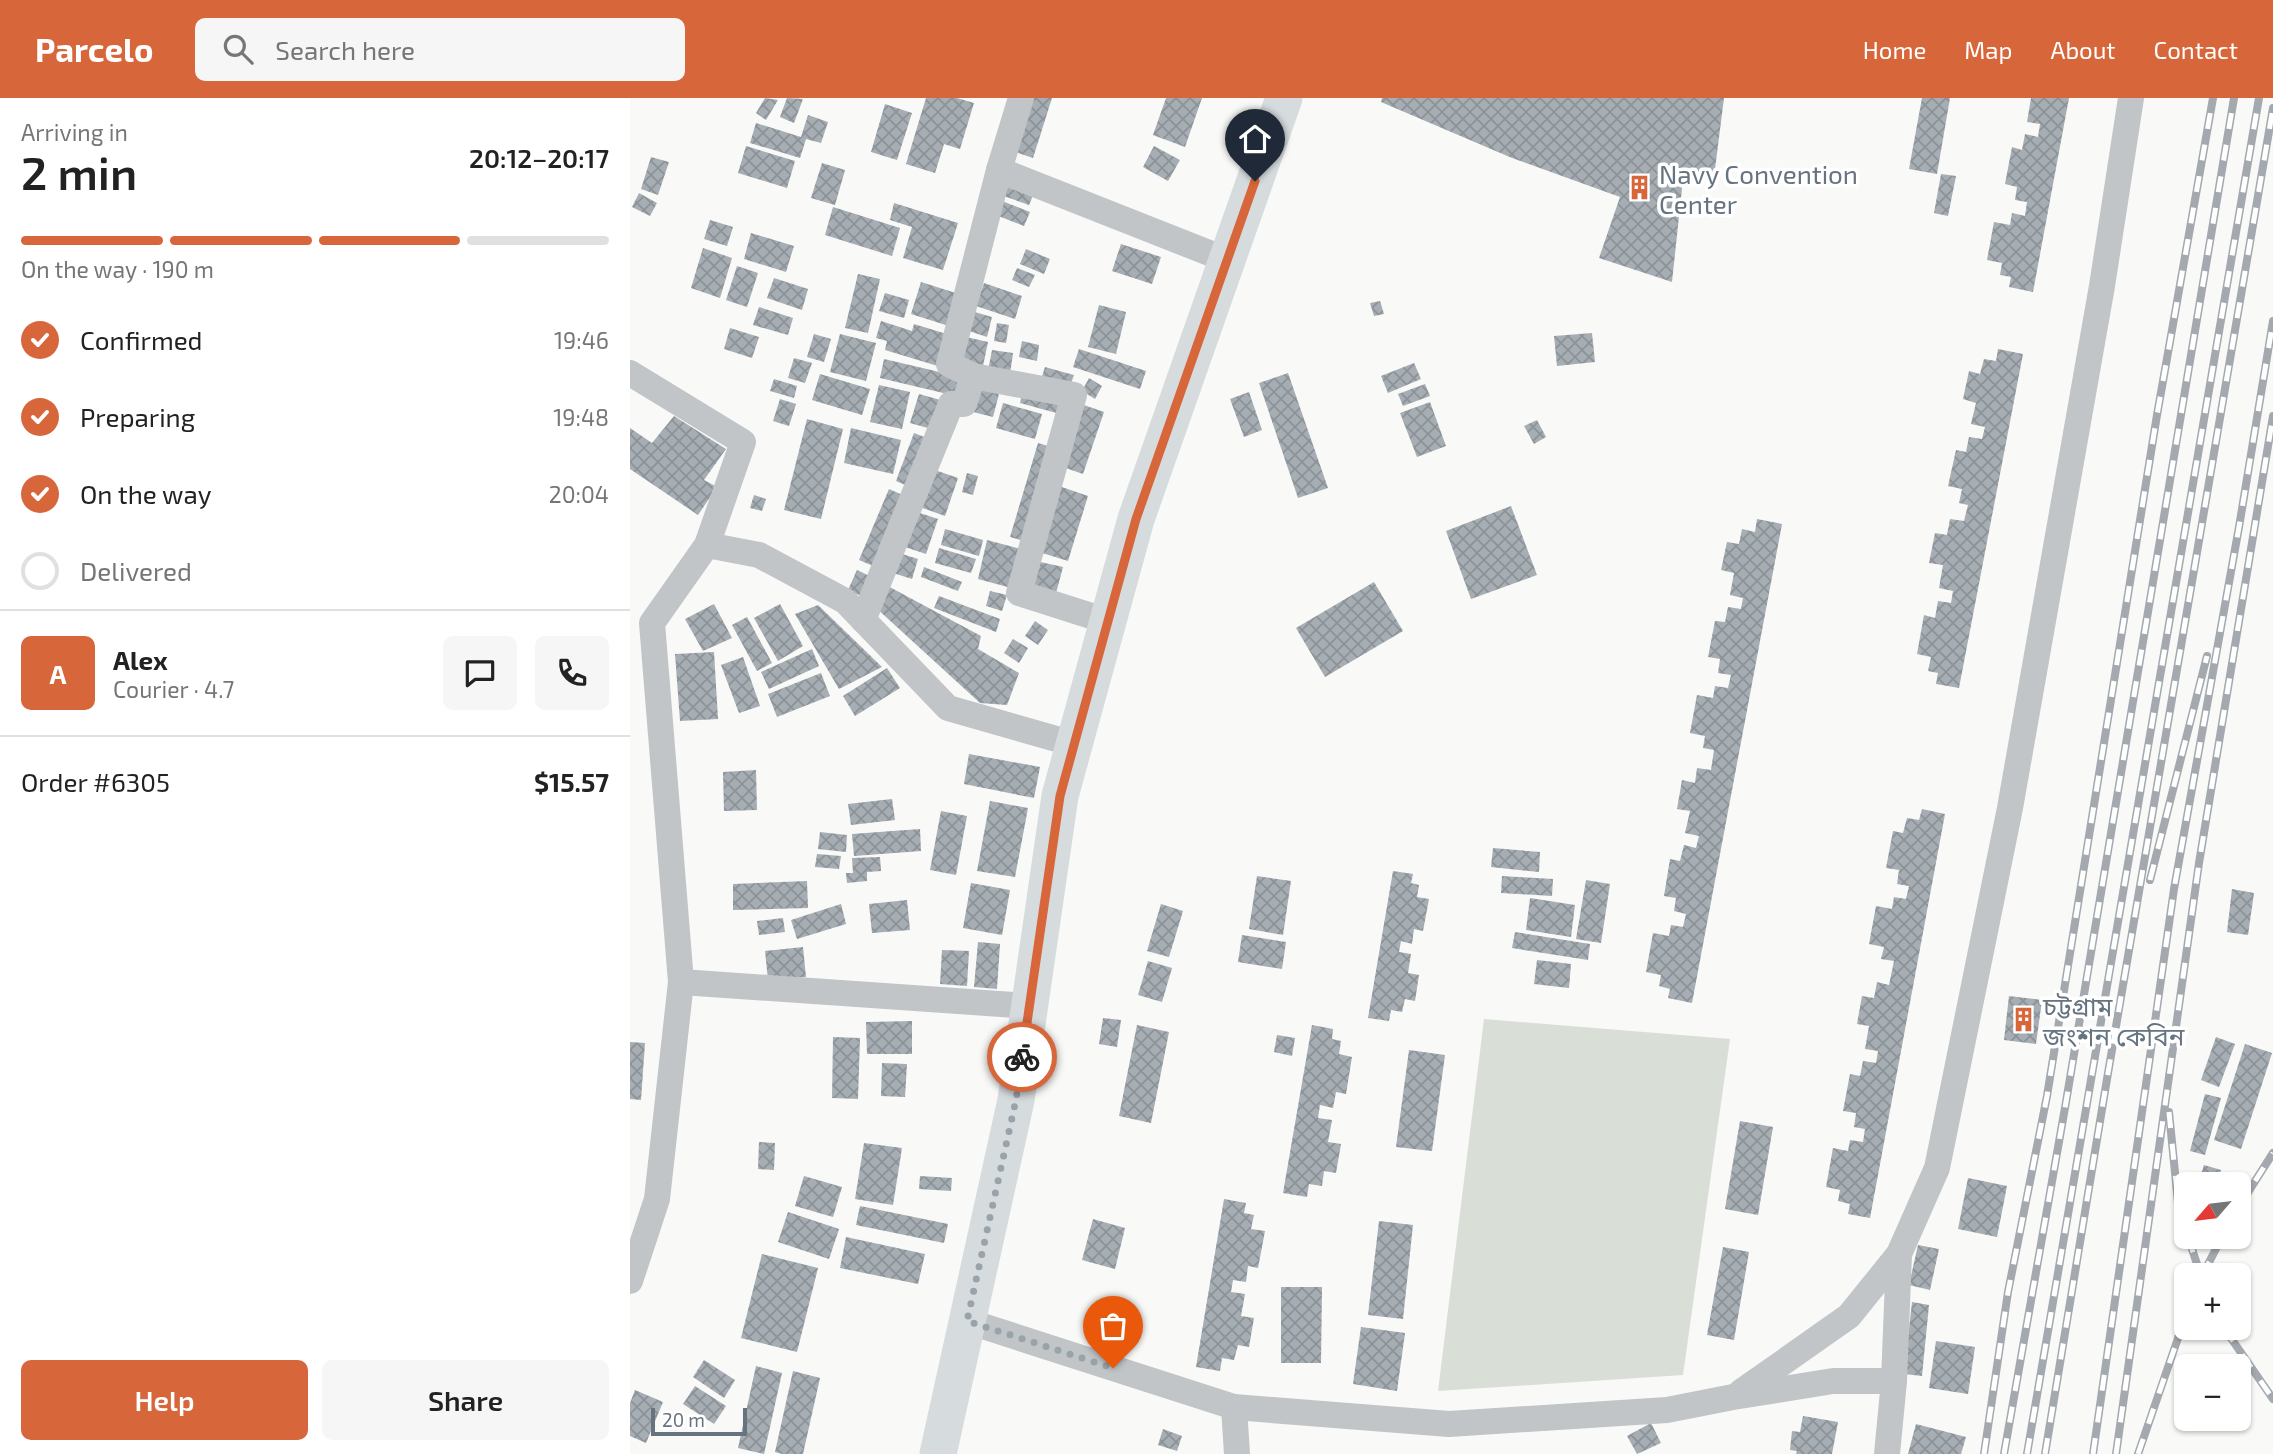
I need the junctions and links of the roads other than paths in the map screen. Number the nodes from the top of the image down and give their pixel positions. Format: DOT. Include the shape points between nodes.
graph roads {
  1 [pos="1021,98"];
  2 [pos="1284,98"];
  3 [pos="2131,98"];
  4 [pos="999,170"];
  5 [pos="1227,260"];
  6 [pos="630,373"];
  7 [pos="973,376"];
  8 [pos="707,545"];
  9 [pos="863,620"];
  10 [pos="1107,621"];
  11 [pos="1074,744"];
  12 [pos="681,982"];
  13 [pos="1030,1006"];
  14 [pos="1899,1254"];
  15 [pos="630,1281"];
  16 [pos="967,1321"];
  17 [pos="1894,1381"];
  18 [pos="1733,1397"];
  19 [pos="1234,1408"];
  20 [pos="938,1454"];
  21 [pos="1237,1454"];
  22 [pos="1887,1454"];
  1 -- 4 [label="street"];
  2 -- 5 [label="main road"];
  3 -- 14 [label="street" via="2010,808 1937,1168"];
  4 -- 5 [label="street"];
  4 -- 7 [label="street" via="949,364"];
  5 -- 10 [label="main road" via="1136,519"];
  6 -- 8 [label="street" via="743,442"];
  7 -- 9 [label="street" via="964,404 951,404"];
  7 -- 10 [label="street" via="1074,395 1019,593"];
  8 -- 9 [label="street" via="760,555 845,601"];
  8 -- 12 [label="street" via="652,623"];
  9 -- 11 [label="street" via="948,709"];
  10 -- 11 [label="main road"];
  11 -- 13 [label="main road" via="1060,796"];
  12 -- 13 [label="street"];
  12 -- 15 [label="street" via="657,1199"];
  13 -- 16 [label="main road" via="1016,1100"];
  14 -- 17 [label="street"];
  14 -- 18 [label="street" via="1849,1316"];
  16 -- 19 [label="street"];
  16 -- 20 [label="main road"];
  17 -- 18 [label="street" via="1833,1381"];
  17 -- 22 [label="street"];
  18 -- 19 [label="street" via="1667,1410 1449,1424"];
  19 -- 21 [label="street"];
}
